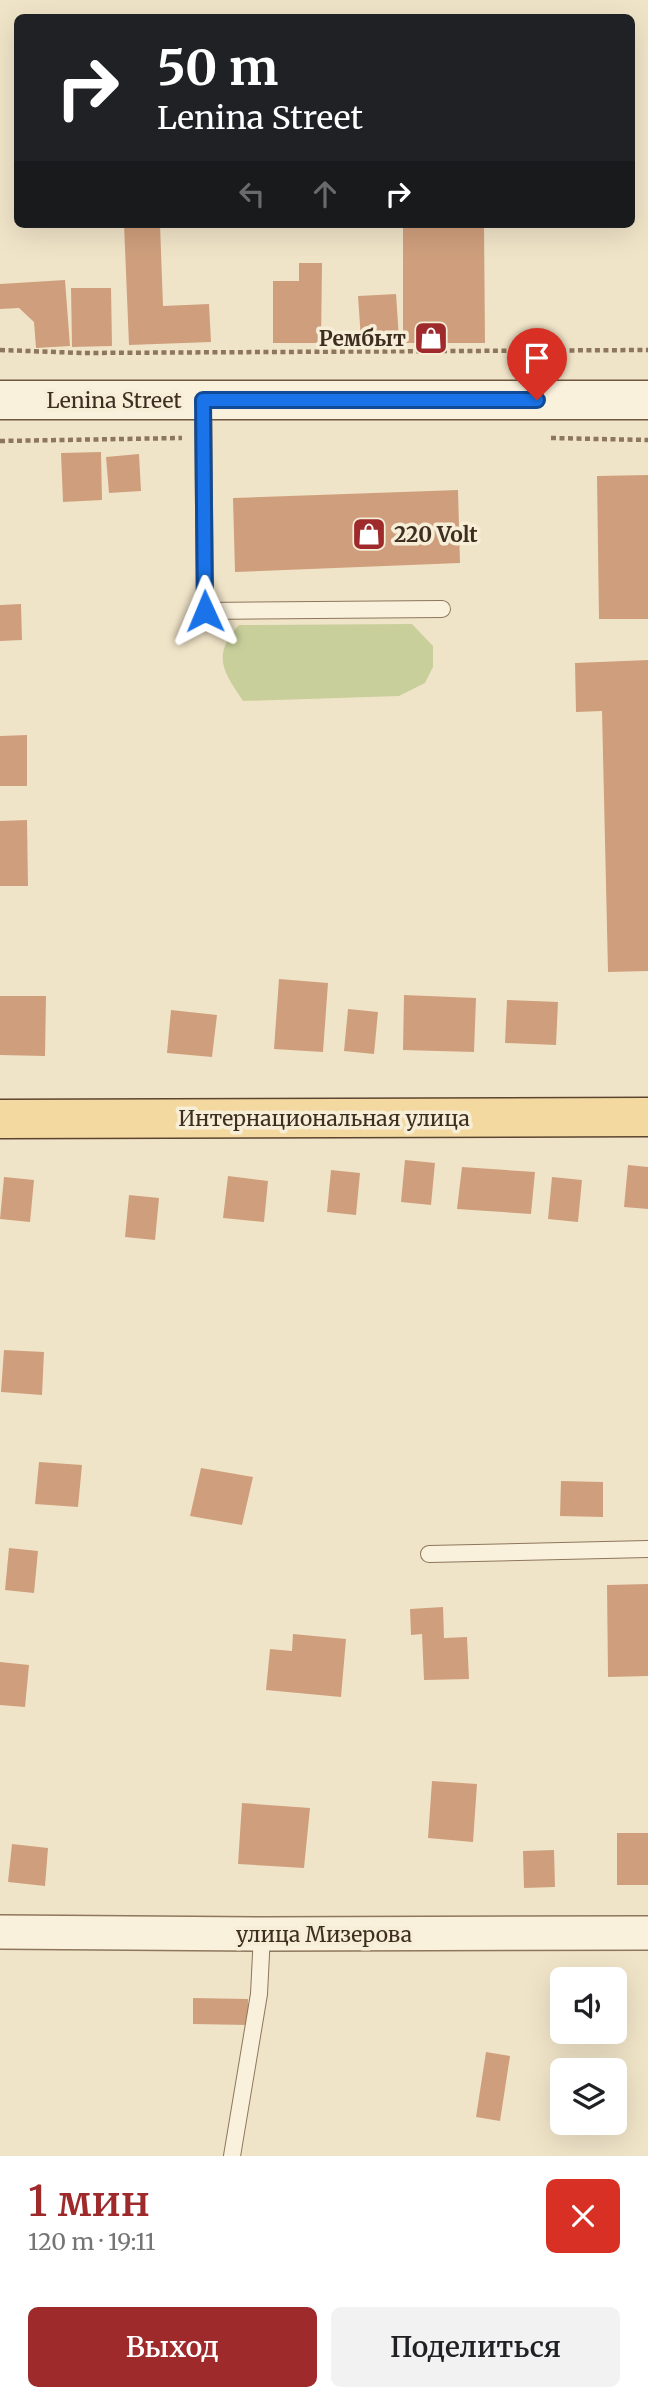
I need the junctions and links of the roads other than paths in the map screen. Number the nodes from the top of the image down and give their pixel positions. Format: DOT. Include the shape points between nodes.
graph roads {
  1 [pos="0,400"];
  2 [pos="203,400"];
  3 [pos="648,400"];
  4 [pos="442,609"];
  5 [pos="648,1116"];
  6 [pos="0,1119"];
  7 [pos="648,1549"];
  8 [pos="429,1554"];
  9 [pos="0,1931"];
  10 [pos="648,1933"];
  11 [pos="262,1934"];
  12 [pos="232,2156"];
  1 -- 2 [label="main road, Lenina Street"];
  2 -- 3 [label="main road, Lenina Street"];
  2 -- 4 [label="lane" via="205,611"];
  5 -- 6 [label="main road, Интернациональная улица"];
  7 -- 8 [label="lane"];
  9 -- 11 [label="street, улица Мизерова"];
  10 -- 11 [label="street, улица Мизерова"];
  11 -- 12 [label="lane" via="259,1994"];
}
